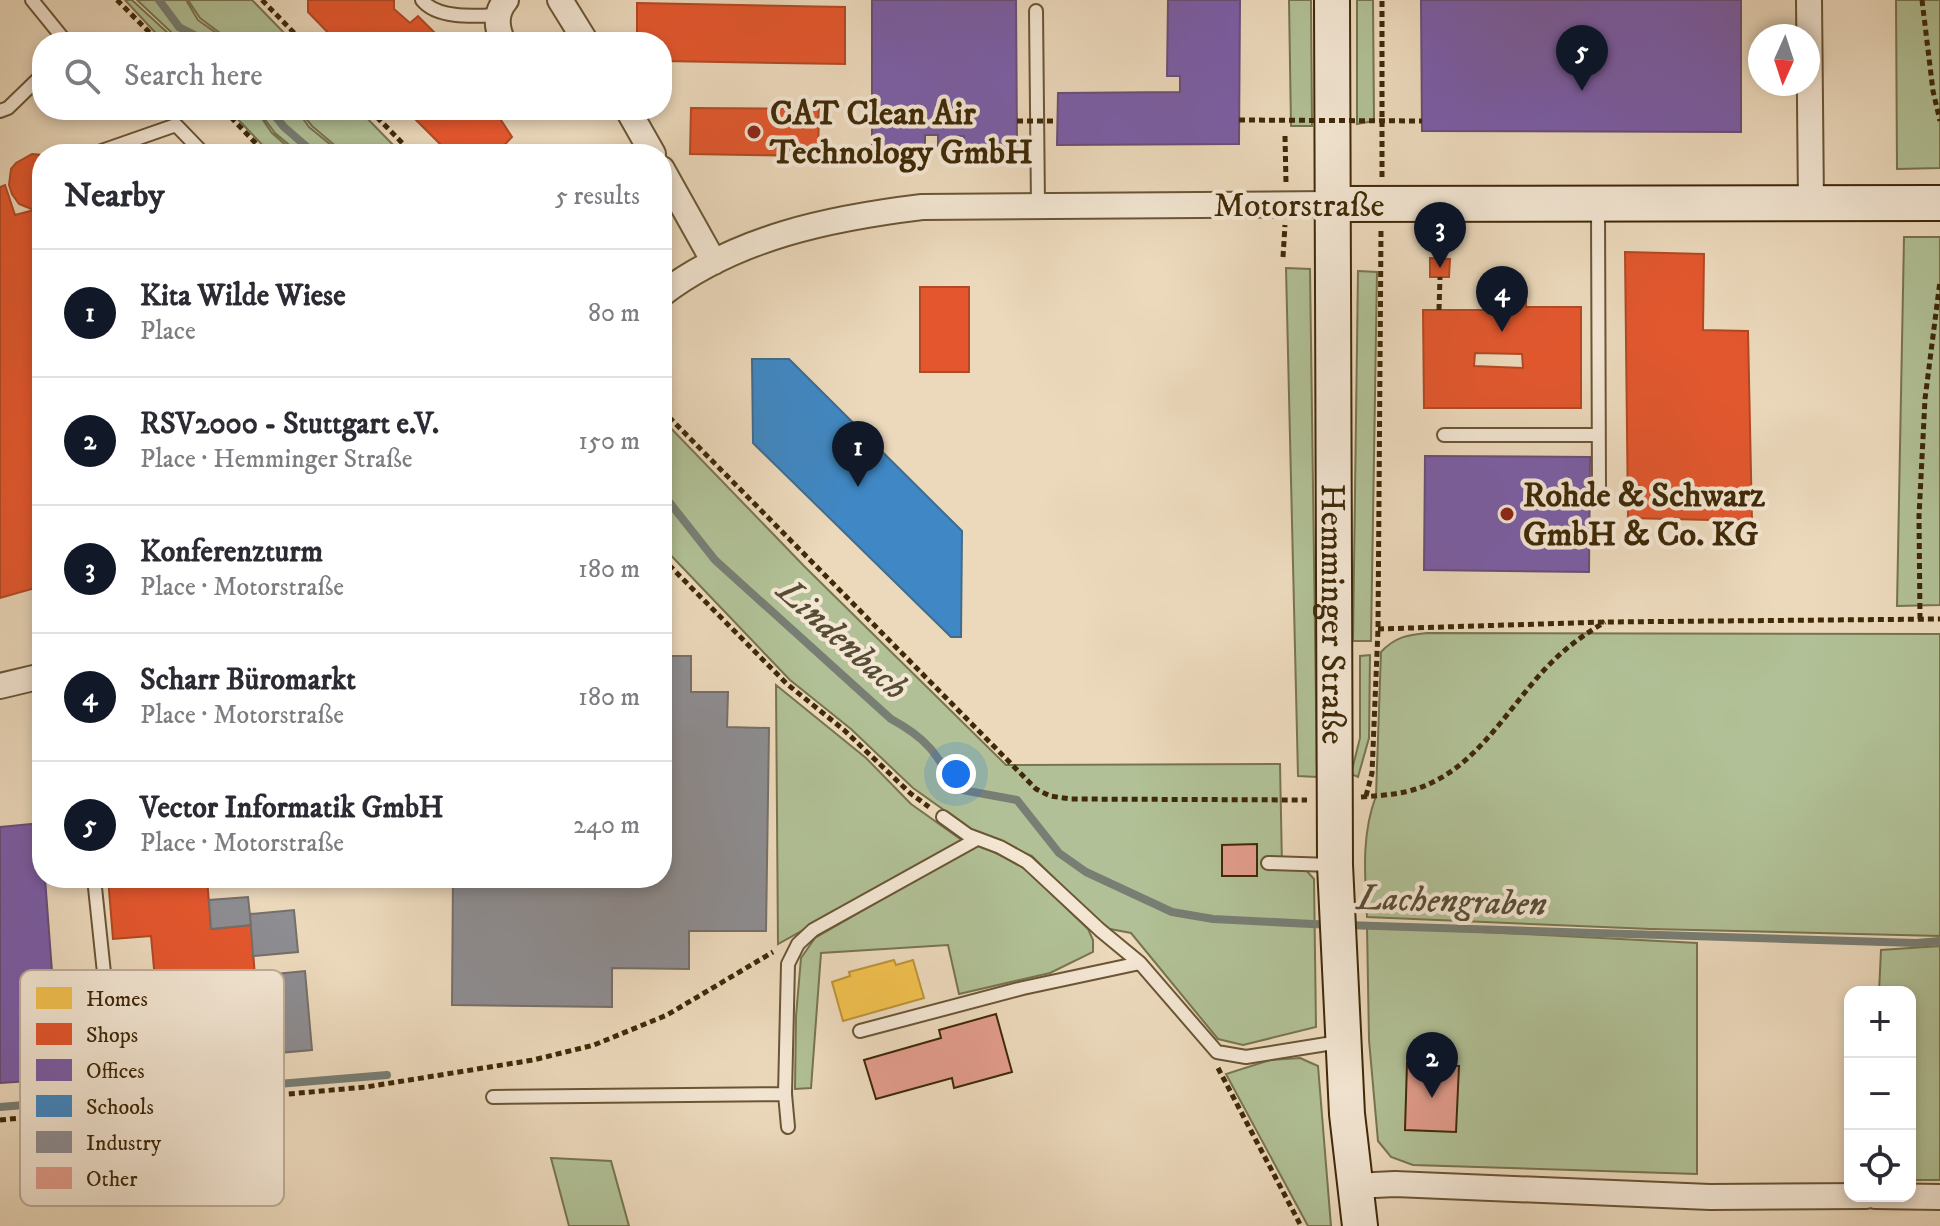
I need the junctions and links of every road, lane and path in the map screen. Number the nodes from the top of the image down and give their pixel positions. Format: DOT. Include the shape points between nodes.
graph roads {
  1 [pos="32,0"];
  2 [pos="117,0"];
  3 [pos="262,0"];
  4 [pos="422,0"];
  5 [pos="560,0"];
  6 [pos="1332,0"];
  7 [pos="1382,0"];
  8 [pos="1809,0"];
  9 [pos="1922,0"];
  10 [pos="502,7"];
  11 [pos="1036,11"];
  12 [pos="58,32"];
  13 [pos="149,32"];
  14 [pos="293,32"];
  15 [pos="499,32"];
  16 [pos="580,32"];
  17 [pos="32,85"];
  18 [pos="0,111"];
  19 [pos="234,120"];
  20 [pos="380,120"];
  21 [pos="634,120"];
  22 [pos="1239,120"];
  23 [pos="1017,121"];
  24 [pos="1057,121"];
  25 [pos="1422,121"];
  26 [pos="1940,121"];
  27 [pos="122,144"];
  28 [pos="194,144"];
  29 [pos="256,144"];
  30 [pos="403,144"];
  31 [pos="647,144"];
  32 [pos="672,187"];
  33 [pos="1940,203"];
  34 [pos="1331,204"];
  35 [pos="1382,204"];
  36 [pos="1598,204"];
  37 [pos="1811,204"];
  38 [pos="1038,206"];
  39 [pos="714,262"];
  40 [pos="1440,277"];
  41 [pos="1940,281"];
  42 [pos="672,287"];
  43 [pos="1439,310"];
  44 [pos="672,420"];
  45 [pos="1444,435"];
  46 [pos="1598,435"];
  47 [pos="1599,488"];
  48 [pos="672,568"];
  49 [pos="1940,619"];
  50 [pos="1920,620"];
  51 [pos="1605,622"];
  52 [pos="1378,629"];
  53 [pos="32,678"];
  54 [pos="0,686"];
  55 [pos="1350,798"];
  56 [pos="943,817"];
  57 [pos="977,839"];
  58 [pos="1268,863"];
  59 [pos="1336,878"];
  60 [pos="95,888"];
  61 [pos="813,930"];
  62 [pos="1140,963"];
  63 [pos="104,970"];
  64 [pos="860,1031"];
  65 [pos="1343,1041"];
  66 [pos="1217,1052"];
  67 [pos="785,1094"];
  68 [pos="284,1095"];
  69 [pos="493,1097"];
  70 [pos="20,1118"];
  71 [pos="0,1120"];
  72 [pos="788,1127"];
  73 [pos="1354,1186"];
  74 [pos="1844,1196"];
  75 [pos="1916,1197"];
  76 [pos="1940,1197"];
  77 [pos="1301,1226"];
  78 [pos="1360,1226"];
  1 -- 12 [label="lane"];
  2 -- 13 [label="path"];
  3 -- 14 [label="path"];
  4 -- 10 [label="lane" via="451,14"];
  5 -- 16 [label="street"];
  6 -- 34 [label="main road, Hemminger Straße"];
  7 -- 35 [label="path"];
  8 -- 37 [label="street"];
  9 -- 26 [label="path"];
  10 -- 15 [label="street"];
  11 -- 38 [label="lane"];
  17 -- 18 [label="lane"];
  19 -- 29 [label="path"];
  20 -- 30 [label="path"];
  21 -- 31 [label="street"];
  22 -- 25 [label="path, bridge"];
  23 -- 24 [label="path, bridge"];
  27 -- 28 [label="lane" via="176,125"];
  32 -- 39 [label="street"];
  33 -- 37 [label="main road, Motorstraße"];
  34 -- 35 [label="main road, Motorstraße"];
  34 -- 38 [label="street, Motorstraße"];
  34 -- 55 [label="main road, Hemminger Straße"];
  35 -- 36 [label="main road, Motorstraße"];
  35 -- 52 [label="path"];
  36 -- 37 [label="main road, Motorstraße"];
  36 -- 46 [label="lane"];
  38 -- 39 [label="street, Motorstraße" via="869,213 753,244"];
  39 -- 42 [label="street, Motorstraße"];
  40 -- 43 [label="path"];
  41 -- 50 [label="path" via="1925,399"];
  44 -- 55 [label="path" via="1036,789 1071,799"];
  45 -- 46 [label="lane"];
  46 -- 47 [label="lane"];
  48 -- 56 [label="path" via="787,684"];
  49 -- 50 [label="path"];
  50 -- 51 [label="path"];
  51 -- 52 [label="path"];
  51 -- 55 [label="path" via="1547,667 1450,773 1395,795"];
  52 -- 55 [label="path" via="1372,773"];
  53 -- 54 [label="street"];
  55 -- 59 [label="main road, Hemminger Straße"];
  56 -- 57 [label="lane"];
  57 -- 61 [label="lane"];
  57 -- 62 [label="lane" via="1027,862"];
  58 -- 59 [label="lane"];
  59 -- 65 [label="main road, Hemminger Straße"];
  60 -- 63 [label="lane"];
  61 -- 67 [label="lane" via="788,964"];
  61 -- 68 [label="path" via="667,1015 594,1045 533,1060"];
  62 -- 64 [label="lane"];
  62 -- 66 [label="lane"];
  65 -- 66 [label="lane" via="1246,1057"];
  65 -- 73 [label="main road, Hemminger Straße"];
  66 -- 77 [label="path" via="1219,1073"];
  67 -- 69 [label="lane"];
  67 -- 72 [label="lane"];
  70 -- 71 [label="path"];
  73 -- 74 [label="street"];
  73 -- 78 [label="main road, Hemminger Straße"];
  75 -- 76 [label="street"];
}
